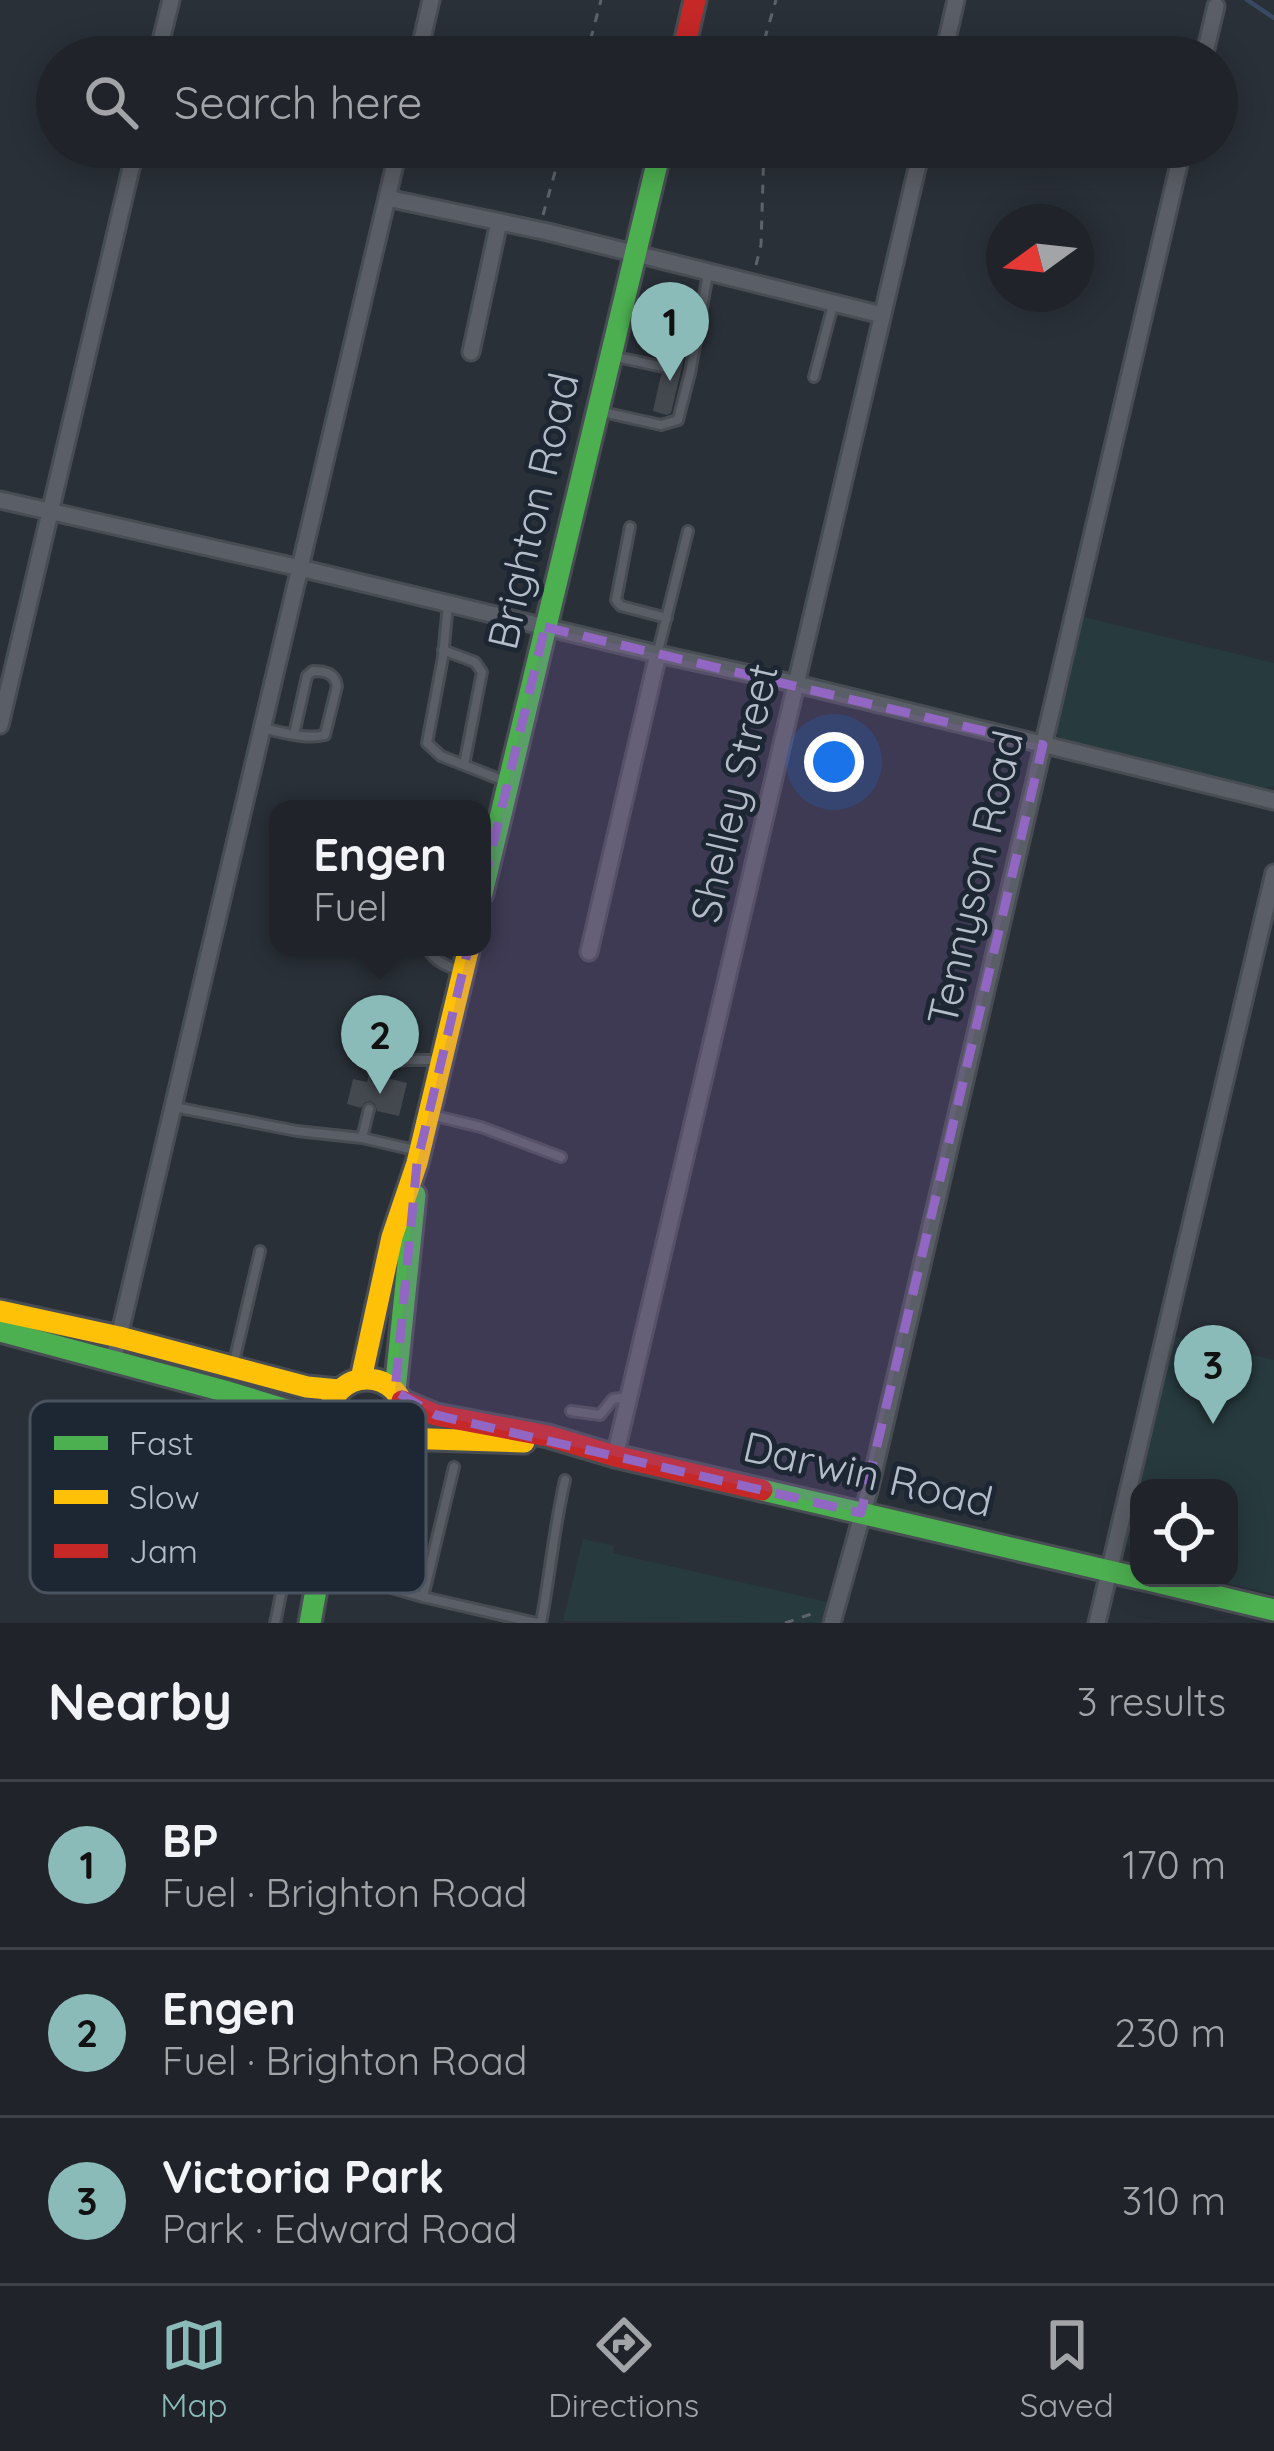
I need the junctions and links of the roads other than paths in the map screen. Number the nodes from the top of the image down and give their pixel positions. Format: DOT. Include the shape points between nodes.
graph roads {
  1 [pos="171,0"];
  2 [pos="431,0"];
  3 [pos="695,0"];
  4 [pos="956,0"];
  5 [pos="1216,6"];
  6 [pos="162,36"];
  7 [pos="423,36"];
  8 [pos="687,36"];
  9 [pos="948,36"];
  10 [pos="1209,36"];
  11 [pos="131,168"];
  12 [pos="394,168"];
  13 [pos="656,168"];
  14 [pos="917,168"];
  15 [pos="1179,168"];
  16 [pos="387,198"];
  17 [pos="499,222"];
  18 [pos="636,254"];
  19 [pos="708,274"];
  20 [pos="833,304"];
  21 [pos="882,315"];
  22 [pos="471,352"];
  23 [pos="611,355"];
  24 [pos="663,367"];
  25 [pos="814,377"];
  26 [pos="597,411"];
  27 [pos="0,500"];
  28 [pos="51,512"];
  29 [pos="630,527"];
  30 [pos="688,531"];
  31 [pos="299,568"];
  32 [pos="448,604"];
  33 [pos="667,618"];
  34 [pos="545,627"];
  35 [pos="443,650"];
  36 [pos="658,655"];
  37 [pos="797,684"];
  38 [pos="0,725"];
  39 [pos="262,728"];
  40 [pos="294,734"];
  41 [pos="1043,745"];
  42 [pos="464,765"];
  43 [pos="508,783"];
  44 [pos="1274,800"];
  45 [pos="491,855"];
  46 [pos="1274,873"];
  47 [pos="589,952"];
  48 [pos="433,956"];
  49 [pos="467,956"];
  50 [pos="463,972"];
  51 [pos="442,1060"];
  52 [pos="378,1076"];
  53 [pos="173,1107"];
  54 [pos="369,1109"];
  55 [pos="429,1114"];
  56 [pos="362,1138"];
  57 [pos="561,1156"];
  58 [pos="419,1157"];
  59 [pos="260,1251"];
  60 [pos="0,1311"];
  61 [pos="0,1331"];
  62 [pos="119,1337"];
  63 [pos="113,1362"];
  64 [pos="232,1368"];
  65 [pos="361,1378"];
  66 [pos="339,1390"];
  67 [pos="398,1396"];
  68 [pos="629,1396"];
  69 [pos="257,1401"];
  70 [pos="333,1401"];
  71 [pos="400,1401"];
  72 [pos="408,1401"];
  73 [pos="426,1410"];
  74 [pos="572,1411"];
  75 [pos="426,1443"];
  76 [pos="579,1446"];
  77 [pos="615,1456"];
  78 [pos="454,1467"];
  79 [pos="566,1480"];
  80 [pos="861,1513"];
  81 [pos="1111,1571"];
  82 [pos="1130,1576"];
  83 [pos="426,1584"];
  84 [pos="1177,1587"];
  85 [pos="282,1593"];
  86 [pos="406,1593"];
  87 [pos="424,1593"];
  88 [pos="423,1597"];
  89 [pos="1274,1610"];
  90 [pos="834,1616"];
  91 [pos="275,1623"];
  92 [pos="538,1623"];
  93 [pos="1097,1623"];
  1 -- 6 [label="street"];
  2 -- 7 [label="street"];
  3 -- 8 [label="main road"];
  4 -- 9 [label="street"];
  5 -- 10 [label="street"];
  11 -- 28 [label="street"];
  12 -- 16 [label="street"];
  13 -- 18 [label="main road, Brighton Road"];
  14 -- 21 [label="street, Shelley Street"];
  15 -- 41 [label="street, Tennyson Road"];
  16 -- 17 [label="street"];
  16 -- 31 [label="street"];
  17 -- 18 [label="street"];
  17 -- 22 [label="street"];
  18 -- 19 [label="street"];
  18 -- 23 [label="main road, Brighton Road"];
  19 -- 20 [label="street"];
  19 -- 26 [label="lane" via="681,416 661,425"];
  20 -- 21 [label="street"];
  20 -- 25 [label="lane"];
  21 -- 37 [label="street, Shelley Street"];
  23 -- 24 [label="lane"];
  23 -- 26 [label="main road, Brighton Road"];
  26 -- 34 [label="main road, Brighton Road"];
  27 -- 28 [label="street"];
  28 -- 31 [label="street"];
  28 -- 38 [label="street"];
  29 -- 33 [label="lane" via="616,600"];
  30 -- 33 [label="lane"];
  31 -- 32 [label="street"];
  31 -- 39 [label="street"];
  32 -- 34 [label="street"];
  32 -- 35 [label="lane"];
  33 -- 36 [label="lane"];
  34 -- 36 [label="street"];
  34 -- 43 [label="main road, Brighton Road"];
  35 -- 42 [label="lane" via="427,743"];
  35 -- 42 [label="lane" via="481,668"];
  36 -- 37 [label="street"];
  36 -- 47 [label="street"];
  37 -- 41 [label="street"];
  37 -- 68 [label="street, Shelley Street"];
  39 -- 40 [label="lane"];
  39 -- 53 [label="street"];
  40 -- 40 [label="lane" via="326,733 337,686 329,673 307,676"];
  41 -- 44 [label="street"];
  41 -- 80 [label="street, Tennyson Road"];
  42 -- 43 [label="lane"];
  43 -- 45 [label="main road, Brighton Road"];
  46 -- 81 [label="street"];
  48 -- 50 [label="lane"];
  49 -- 50 [label="main road"];
  50 -- 51 [label="main road"];
  51 -- 52 [label="lane" via="389,1062"];
  51 -- 55 [label="main road"];
  53 -- 56 [label="lane"];
  53 -- 62 [label="street"];
  54 -- 56 [label="lane"];
  55 -- 57 [label="lane"];
  55 -- 58 [label="main road"];
  56 -- 58 [label="lane"];
  58 -- 65 [label="main road"];
  58 -- 67 [label="main road" via="396,1347"];
  59 -- 64 [label="lane"];
  60 -- 62 [label="main road"];
  61 -- 63 [label="main road"];
  62 -- 63 [label="street"];
  62 -- 64 [label="main road"];
  63 -- 69 [label="main road"];
  64 -- 66 [label="main road"];
  65 -- 66 [label="main road"];
  65 -- 67 [label="main road"];
  66 -- 70 [label="main road"];
  67 -- 71 [label="main road"];
  67 -- 72 [label="main road, Darwin Road"];
  68 -- 74 [label="lane" via="613,1399 602,1414"];
  68 -- 77 [label="street, Shelley Street"];
  73 -- 76 [label="main road, Darwin Road"];
  75 -- 76 [label="main road, Darwin Road"];
  76 -- 77 [label="main road, Darwin Road"];
  77 -- 80 [label="main road, Darwin Road"];
  78 -- 83 [label="lane"];
  79 -- 92 [label="lane"];
  80 -- 81 [label="main road, Darwin Road"];
  80 -- 90 [label="street, Tennyson Road"];
  81 -- 82 [label="main road, Darwin Road"];
  81 -- 93 [label="street"];
  84 -- 89 [label="main road, Darwin Road"];
  85 -- 91 [label="lane"];
  86 -- 88 [label="lane"];
  87 -- 88 [label="lane"];
  88 -- 92 [label="lane"];
}
